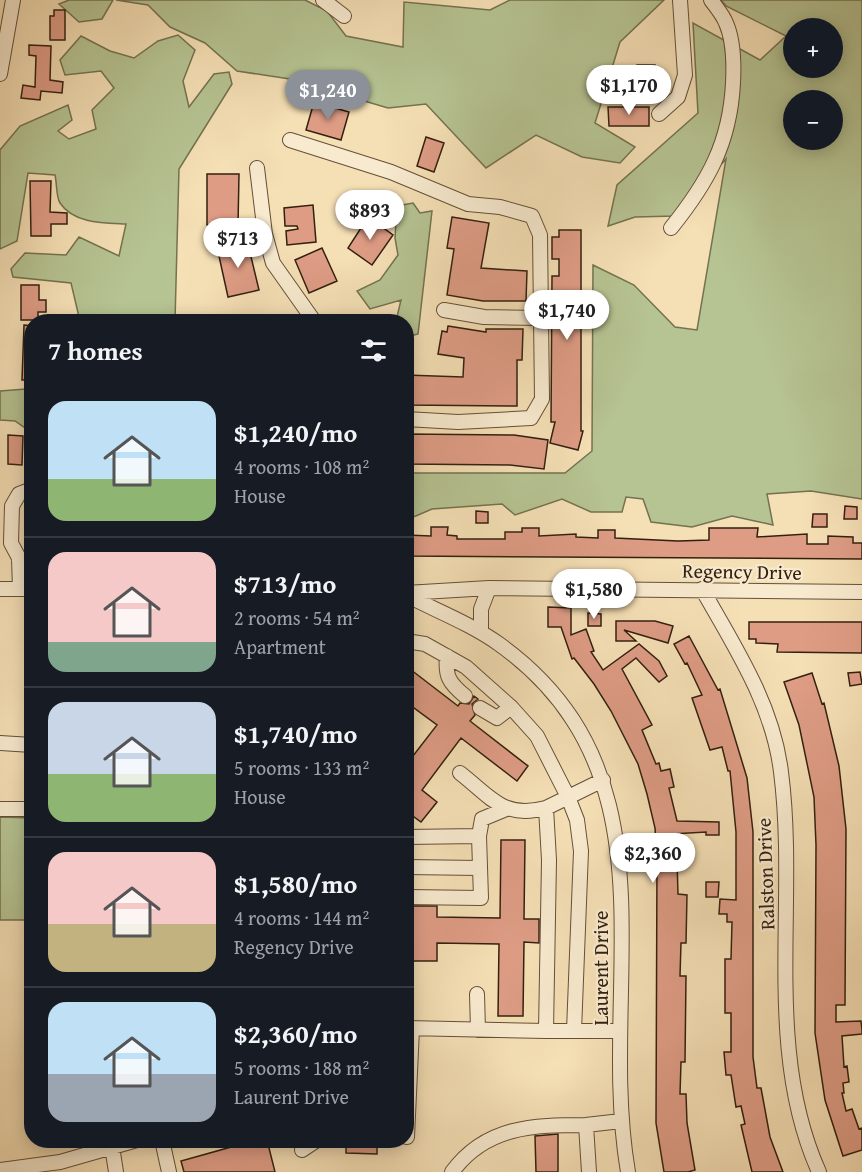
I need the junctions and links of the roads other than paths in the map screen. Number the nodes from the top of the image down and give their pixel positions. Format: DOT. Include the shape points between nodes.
graph roads {
  1 [pos="13,0"];
  2 [pos="322,0"];
  3 [pos="680,0"];
  4 [pos="711,0"];
  5 [pos="344,16"];
  6 [pos="0,74"];
  7 [pos="659,114"];
  8 [pos="290,140"];
  9 [pos="257,168"];
  10 [pos="671,228"];
  11 [pos="444,310"];
  12 [pos="309,314"];
  13 [pos="541,318"];
  14 [pos="414,419"];
  15 [pos="24,492"];
  16 [pos="15,551"];
  17 [pos="24,551"];
  18 [pos="24,580"];
  19 [pos="489,588"];
  20 [pos="0,589"];
  21 [pos="24,589"];
  22 [pos="702,589"];
  23 [pos="862,592"];
  24 [pos="414,593"];
  25 [pos="414,598"];
  26 [pos="481,632"];
  27 [pos="414,642"];
  28 [pos="447,656"];
  29 [pos="465,696"];
  30 [pos="511,707"];
  31 [pos="480,708"];
  32 [pos="0,743"];
  33 [pos="24,744"];
  34 [pos="460,773"];
  35 [pos="603,780"];
  36 [pos="568,797"];
  37 [pos="546,808"];
  38 [pos="0,809"];
  39 [pos="24,809"];
  40 [pos="506,809"];
  41 [pos="479,836"];
  42 [pos="414,837"];
  43 [pos="414,867"];
  44 [pos="480,867"];
  45 [pos="414,897"];
  46 [pos="477,994"];
  47 [pos="414,1028"];
  48 [pos="478,1030"];
  49 [pos="546,1031"];
  50 [pos="574,1031"];
  51 [pos="619,1031"];
  52 [pos="621,1120"];
  53 [pos="586,1125"];
  54 [pos="97,1148"];
  55 [pos="111,1148"];
  56 [pos="164,1148"];
  57 [pos="305,1148"];
  58 [pos="302,1150"];
  59 [pos="0,1170"];
  60 [pos="116,1172"];
  61 [pos="169,1172"];
  62 [pos="452,1172"];
  63 [pos="589,1172"];
  64 [pos="628,1172"];
  65 [pos="819,1172"];
  1 -- 6 [label="street"];
  2 -- 5 [label="street"];
  3 -- 7 [label="street" via="685,75 678,97"];
  4 -- 10 [label="street" via="727,24 734,62 732,102 723,145 698,195"];
  8 -- 13 [label="street" via="391,172 468,204 532,216 540,235"];
  9 -- 12 [label="street" via="265,234 273,263"];
  11 -- 13 [label="street" via="484,317"];
  13 -- 14 [label="street" via="542,399 531,418 458,422"];
  15 -- 16 [label="street" via="12,506 11,543"];
  16 -- 17 [label="street"];
  16 -- 18 [label="street"];
  19 -- 22 [label="street, Regency Drive"];
  19 -- 24 [label="street, Regency Drive"];
  19 -- 26 [label="street" via="481,609"];
  20 -- 21 [label="street"];
  22 -- 23 [label="street, Regency Drive"];
  22 -- 65 [label="street, Ralston Drive" via="764,703 781,770 788,1059 798,1112"];
  25 -- 26 [label="street, Laurent Drive"];
  26 -- 35 [label="street, Laurent Drive" via="523,663 558,700 585,740"];
  27 -- 28 [label="street"];
  28 -- 29 [label="street" via="445,674"];
  28 -- 30 [label="street" via="466,667"];
  30 -- 31 [label="street" via="497,718"];
  30 -- 36 [label="street" via="537,736"];
  32 -- 33 [label="street"];
  34 -- 40 [label="street"];
  35 -- 36 [label="street"];
  35 -- 51 [label="street, Laurent Drive" via="620,861"];
  36 -- 37 [label="street"];
  36 -- 50 [label="street" via="577,820 581,851"];
  37 -- 40 [label="street" via="525,813"];
  37 -- 49 [label="street"];
  38 -- 39 [label="street"];
  40 -- 41 [label="street" via="482,819"];
  41 -- 42 [label="street"];
  41 -- 44 [label="street"];
  43 -- 44 [label="street"];
  44 -- 45 [label="street" via="481,898"];
  46 -- 48 [label="street"];
  47 -- 48 [label="street"];
  48 -- 49 [label="street"];
  49 -- 50 [label="street"];
  50 -- 51 [label="street"];
  51 -- 52 [label="street, Laurent Drive"];
  52 -- 53 [label="street"];
  52 -- 64 [label="street, Laurent Drive"];
  53 -- 62 [label="street" via="516,1129 468,1151"];
  53 -- 63 [label="street"];
  54 -- 59 [label="street" via="60,1162"];
  55 -- 60 [label="street"];
  56 -- 61 [label="street"];
  57 -- 58 [label="street"];
}
